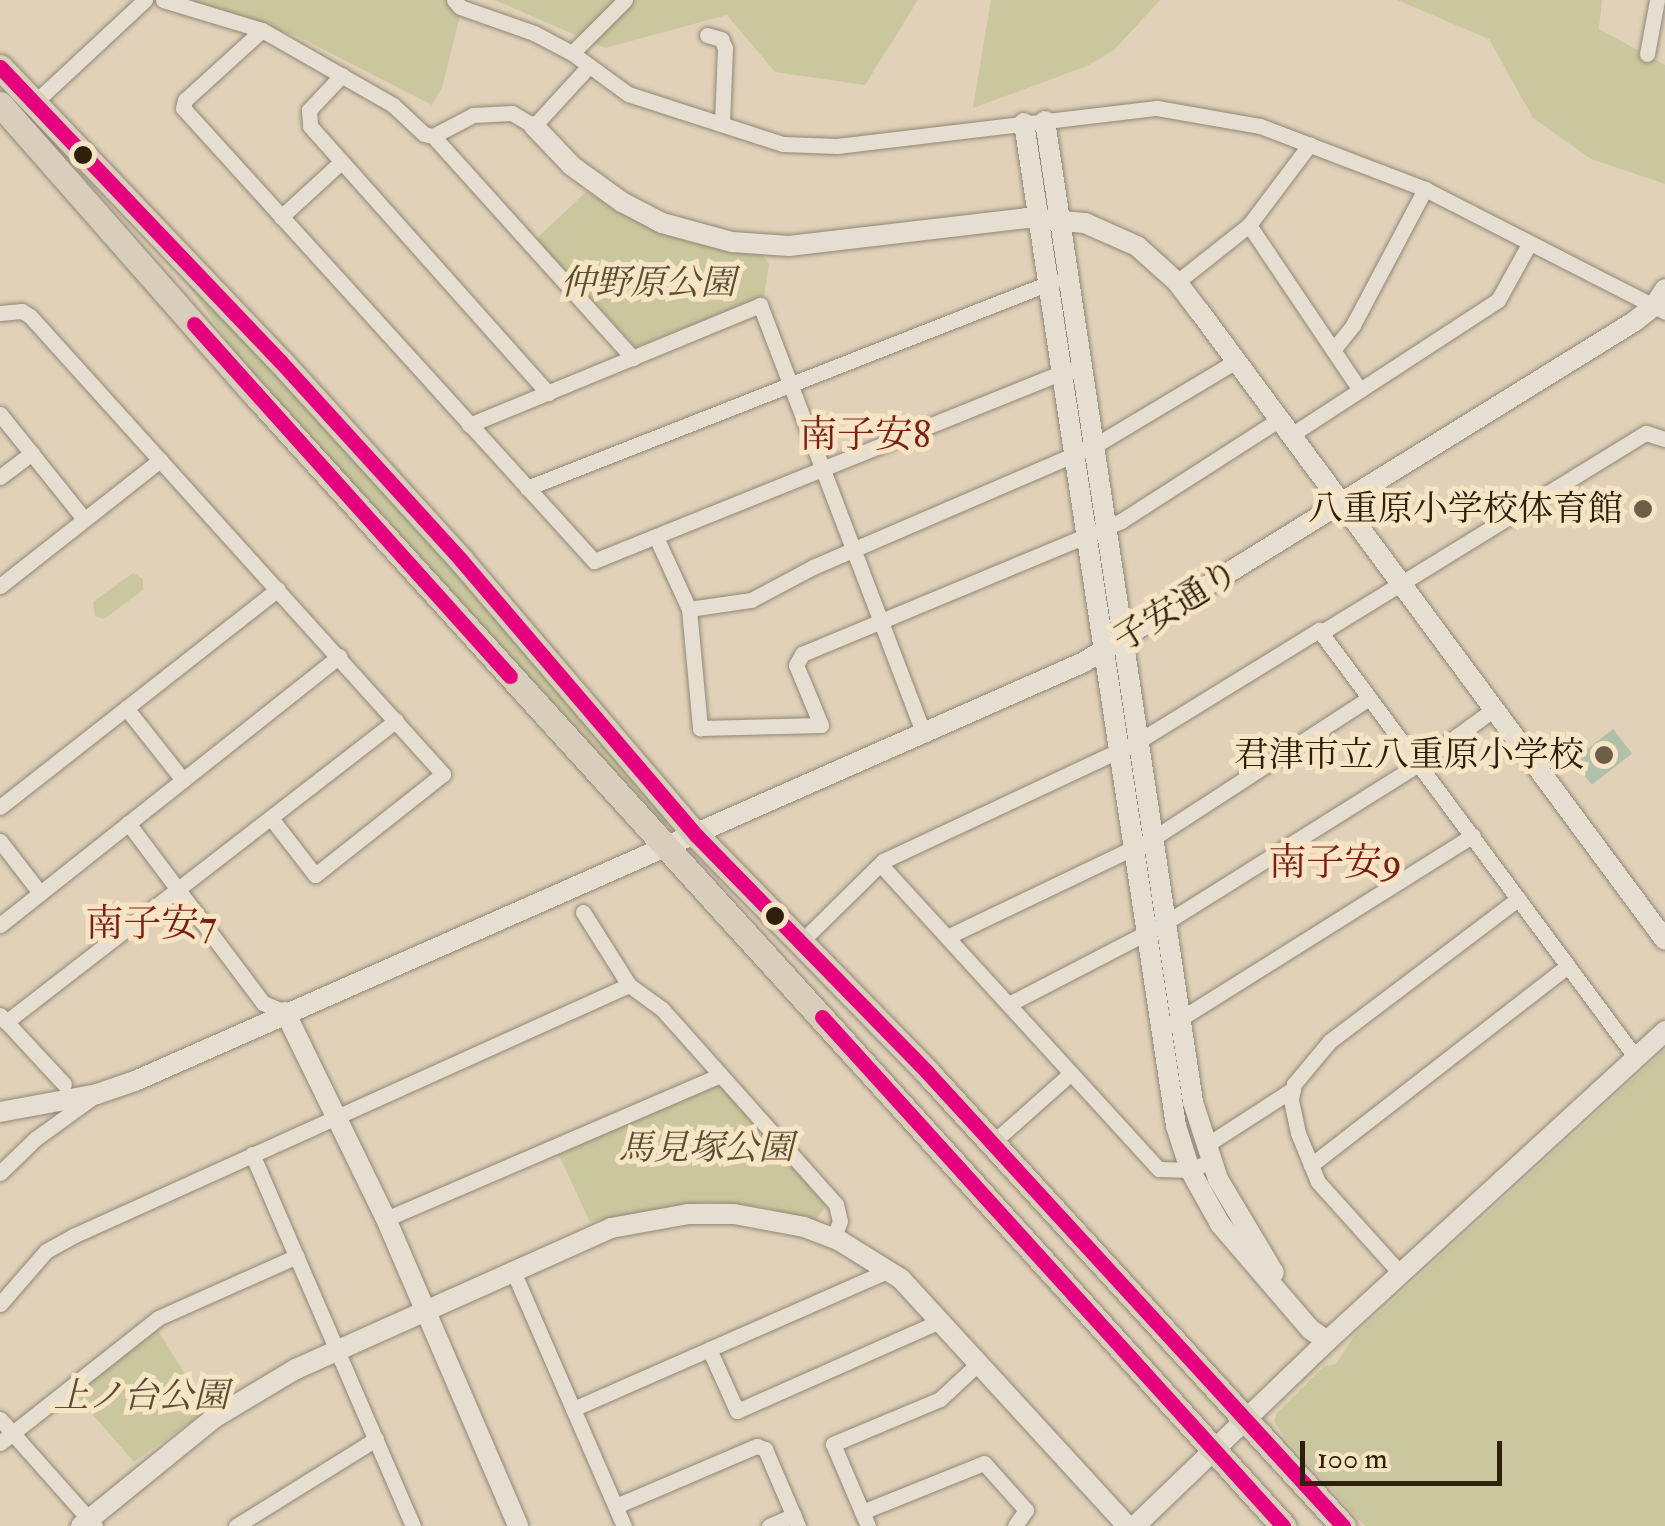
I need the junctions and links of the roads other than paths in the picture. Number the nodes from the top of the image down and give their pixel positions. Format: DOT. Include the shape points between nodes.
graph roads {
  1 [pos="145,0"];
  2 [pos="163,0"];
  3 [pos="454,0"];
  4 [pos="625,0"];
  5 [pos="1657,0"];
  6 [pos="1658,26"];
  7 [pos="262,30"];
  8 [pos="707,35"];
  9 [pos="572,54"];
  10 [pos="1646,54"];
  11 [pos="588,66"];
  12 [pos="0,67"];
  13 [pos="342,76"];
  14 [pos="12,115"];
  15 [pos="1035,122"];
  16 [pos="722,124"];
  17 [pos="534,126"];
  18 [pos="434,136"];
  19 [pos="1310,144"];
  20 [pos="341,162"];
  21 [pos="1425,189"];
  22 [pos="281,218"];
  23 [pos="1036,219"];
  24 [pos="1060,220"];
  25 [pos="1249,226"];
  26 [pos="1529,244"];
  27 [pos="1068,276"];
  28 [pos="1176,282"];
  29 [pos="1046,283"];
  30 [pos="1661,302"];
  31 [pos="0,313"];
  32 [pos="1334,350"];
  33 [pos="632,358"];
  34 [pos="1236,361"];
  35 [pos="1082,370"];
  36 [pos="1060,373"];
  37 [pos="790,384"];
  38 [pos="1360,390"];
  39 [pos="548,393"];
  40 [pos="0,414"];
  41 [pos="469,425"];
  42 [pos="1285,427"];
  43 [pos="1665,439"];
  44 [pos="1094,446"];
  45 [pos="32,453"];
  46 [pos="1072,455"];
  47 [pos="160,460"];
  48 [pos="822,468"];
  49 [pos="0,477"];
  50 [pos="527,488"];
  51 [pos="1342,503"];
  52 [pos="84,519"];
  53 [pos="1106,528"];
  54 [pos="656,537"];
  55 [pos="1084,537"];
  56 [pos="853,549"];
  57 [pos="1405,584"];
  58 [pos="0,586"];
  59 [pos="278,589"];
  60 [pos="690,609"];
  61 [pos="881,622"];
  62 [pos="1322,632"];
  63 [pos="1122,640"];
  64 [pos="1101,652"];
  65 [pos="339,656"];
  66 [pos="1369,698"];
  67 [pos="126,708"];
  68 [pos="1494,709"];
  69 [pos="396,721"];
  70 [pos="924,736"];
  71 [pos="1137,742"];
  72 [pos="1116,752"];
  73 [pos="1420,763"];
  74 [pos="183,780"];
  75 [pos="0,807"];
  76 [pos="271,818"];
  77 [pos="128,823"];
  78 [pos="696,834"];
  79 [pos="1473,835"];
  80 [pos="1152,839"];
  81 [pos="0,841"];
  82 [pos="667,848"];
  83 [pos="1131,851"];
  84 [pos="881,864"];
  85 [pos="180,888"];
  86 [pos="40,892"];
  87 [pos="1518,900"];
  88 [pos="583,912"];
  89 [pos="0,924"];
  90 [pos="1165,924"];
  91 [pos="811,932"];
  92 [pos="1144,935"];
  93 [pos="947,937"];
  94 [pos="1665,940"];
  95 [pos="1568,966"];
  96 [pos="629,986"];
  97 [pos="1008,1004"];
  98 [pos="285,1012"];
  99 [pos="3,1018"];
  100 [pos="1179,1021"];
  101 [pos="1158,1030"];
  102 [pos="1665,1031"];
  103 [pos="1636,1058"];
  104 [pos="1071,1073"];
  105 [pos="720,1075"];
  106 [pos="64,1084"];
  107 [pos="1293,1089"];
  108 [pos="96,1094"];
  109 [pos="0,1112"];
  110 [pos="336,1118"];
  111 [pos="999,1137"];
  112 [pos="1208,1153"];
  113 [pos="252,1154"];
  114 [pos="1311,1165"];
  115 [pos="1190,1170"];
  116 [pos="0,1173"];
  117 [pos="386,1219"];
  118 [pos="833,1238"];
  119 [pos="296,1256"];
  120 [pos="888,1270"];
  121 [pos="513,1271"];
  122 [pos="1400,1273"];
  123 [pos="0,1304"];
  124 [pos="426,1310"];
  125 [pos="942,1320"];
  126 [pos="1328,1341"];
  127 [pos="708,1349"];
  128 [pos="337,1350"];
  129 [pos="980,1362"];
  130 [pos="573,1409"];
  131 [pos="1247,1419"];
  132 [pos="4,1431"];
  133 [pos="376,1439"];
  134 [pos="1214,1450"];
  135 [pos="616,1506"];
  136 [pos="865,1519"];
  137 [pos="796,1521"];
  138 [pos="88,1524"];
  139 [pos="236,1526"];
  140 [pos="413,1526"];
  141 [pos="518,1526"];
  142 [pos="624,1526"];
  143 [pos="769,1526"];
  144 [pos="1015,1526"];
  145 [pos="1127,1526"];
  146 [pos="1135,1526"];
  147 [pos="1282,1526"];
  148 [pos="1342,1526"];
  1 -- 14 [label="street"];
  2 -- 7 [label="street"];
  3 -- 9 [label="street"];
  4 -- 9 [label="street"];
  5 -- 6 [label="street"];
  6 -- 10 [label="street"];
  7 -- 13 [label="street"];
  7 -- 22 [label="street" via="183,108"];
  8 -- 16 [label="street" via="725,48"];
  9 -- 11 [label="street"];
  11 -- 16 [label="street" via="628,94"];
  11 -- 17 [label="street"];
  12 -- 14 [label="highway"];
  13 -- 18 [label="street"];
  13 -- 20 [label="street" via="307,119"];
  14 -- 78 [label="highway" via="281,362"];
  14 -- 82 [label="highway" via="266,407"];
  15 -- 16 [label="street" via="807,147"];
  15 -- 19 [label="street" via="1188,110"];
  15 -- 23 [label="street"];
  15 -- 24 [label="street"];
  17 -- 18 [label="street" via="512,113 473,115"];
  17 -- 23 [label="street" via="572,166 622,202 662,222 732,242 789,246"];
  18 -- 33 [label="street"];
  19 -- 21 [label="street"];
  19 -- 25 [label="street"];
  20 -- 22 [label="street"];
  20 -- 39 [label="street"];
  21 -- 26 [label="street"];
  21 -- 32 [label="street" via="1354,325"];
  22 -- 41 [label="street"];
  23 -- 24 [label="street"];
  23 -- 29 [label="street"];
  24 -- 27 [label="street"];
  24 -- 28 [label="street" via="1117,235"];
  25 -- 28 [label="street"];
  25 -- 32 [label="street"];
  26 -- 30 [label="street"];
  26 -- 38 [label="street" via="1498,300"];
  27 -- 29 [label="street"];
  27 -- 35 [label="street"];
  28 -- 34 [label="street"];
  29 -- 36 [label="street"];
  29 -- 37 [label="street"];
  30 -- 51 [label="street, 子安通り"];
  31 -- 47 [label="street" via="22,310 30,316"];
  32 -- 38 [label="street"];
  33 -- 37 [label="street" via="760,305"];
  33 -- 39 [label="street"];
  34 -- 42 [label="street"];
  34 -- 44 [label="street"];
  35 -- 36 [label="street"];
  35 -- 44 [label="street"];
  36 -- 46 [label="street"];
  36 -- 48 [label="street"];
  37 -- 48 [label="street"];
  37 -- 50 [label="street"];
  38 -- 42 [label="street"];
  39 -- 41 [label="street"];
  40 -- 45 [label="street"];
  41 -- 50 [label="street"];
  42 -- 51 [label="street"];
  42 -- 53 [label="street"];
  43 -- 57 [label="street" via="1646,432"];
  44 -- 46 [label="street"];
  44 -- 53 [label="street"];
  45 -- 49 [label="street"];
  45 -- 52 [label="street"];
  46 -- 55 [label="street"];
  46 -- 56 [label="street"];
  47 -- 52 [label="street"];
  47 -- 59 [label="street"];
  48 -- 54 [label="street"];
  48 -- 56 [label="street"];
  50 -- 54 [label="street" via="594,562"];
  51 -- 57 [label="street"];
  51 -- 63 [label="street, 子安通り"];
  52 -- 58 [label="street"];
  53 -- 55 [label="street"];
  53 -- 63 [label="street"];
  54 -- 60 [label="street"];
  55 -- 61 [label="street"];
  55 -- 64 [label="street"];
  56 -- 60 [label="street" via="738,605"];
  56 -- 61 [label="street"];
  57 -- 62 [label="street"];
  57 -- 68 [label="street"];
  59 -- 65 [label="street"];
  59 -- 67 [label="street"];
  60 -- 61 [label="street" via="700,728 821,725 796,659"];
  61 -- 70 [label="street"];
  62 -- 66 [label="street"];
  62 -- 71 [label="street" via="1314,630"];
  63 -- 64 [label="street, 子安通り"];
  63 -- 71 [label="street"];
  64 -- 70 [label="street, 子安通り"];
  64 -- 72 [label="street"];
  65 -- 69 [label="street"];
  65 -- 74 [label="street"];
  66 -- 73 [label="street"];
  66 -- 80 [label="street"];
  67 -- 74 [label="street"];
  67 -- 75 [label="street"];
  68 -- 73 [label="street"];
  68 -- 94 [label="street"];
  69 -- 76 [label="street"];
  69 -- 76 [label="street" via="443,774 316,874"];
  70 -- 78 [label="street, 子安通り"];
  71 -- 72 [label="street"];
  71 -- 80 [label="street"];
  72 -- 83 [label="street"];
  72 -- 84 [label="street"];
  73 -- 79 [label="street"];
  73 -- 90 [label="street"];
  74 -- 77 [label="street"];
  76 -- 85 [label="street"];
  77 -- 85 [label="street"];
  77 -- 86 [label="street"];
  78 -- 82 [label="street, 子安通り"];
  78 -- 131 [label="highway"];
  79 -- 87 [label="street"];
  79 -- 100 [label="street"];
  80 -- 83 [label="street"];
  80 -- 90 [label="street"];
  81 -- 86 [label="street"];
  82 -- 98 [label="street, 子安通り"];
  82 -- 134 [label="highway"];
  83 -- 92 [label="street"];
  83 -- 93 [label="street"];
  84 -- 91 [label="street"];
  84 -- 93 [label="street"];
  85 -- 98 [label="street" via="263,1002"];
  85 -- 99 [label="street"];
  86 -- 89 [label="street"];
  87 -- 95 [label="street"];
  87 -- 107 [label="street" via="1330,1041"];
  88 -- 96 [label="street"];
  90 -- 92 [label="street"];
  90 -- 100 [label="street"];
  92 -- 97 [label="street"];
  92 -- 101 [label="street"];
  93 -- 97 [label="street"];
  95 -- 103 [label="street"];
  95 -- 114 [label="street"];
  96 -- 105 [label="street" via="662,1009"];
  96 -- 110 [label="street"];
  97 -- 104 [label="street"];
  98 -- 108 [label="street, 子安通り"];
  98 -- 110 [label="street"];
  99 -- 106 [label="street"];
  100 -- 101 [label="street"];
  100 -- 112 [label="street"];
  101 -- 115 [label="street"];
  102 -- 103 [label="street"];
  103 -- 122 [label="street"];
  104 -- 111 [label="street"];
  104 -- 115 [label="street" via="1159,1169"];
  105 -- 117 [label="street"];
  105 -- 118 [label="street" via="836,1204 840,1220"];
  107 -- 112 [label="street"];
  107 -- 114 [label="street" via="1298,1133"];
  108 -- 109 [label="street, 子安通り"];
  108 -- 116 [label="street"];
  110 -- 113 [label="street"];
  110 -- 117 [label="street"];
  112 -- 115 [label="street"];
  112 -- 126 [label="street" via="1258,1250"];
  113 -- 119 [label="street"];
  113 -- 123 [label="street" via="46,1250"];
  114 -- 122 [label="street" via="1318,1182"];
  115 -- 126 [label="street" via="1246,1258"];
  117 -- 124 [label="street"];
  118 -- 120 [label="street"];
  118 -- 121 [label="street" via="773,1220 688,1214 611,1228"];
  119 -- 128 [label="street"];
  119 -- 132 [label="street" via="158,1318"];
  120 -- 125 [label="street"];
  120 -- 127 [label="street"];
  121 -- 124 [label="street"];
  121 -- 130 [label="street"];
  122 -- 126 [label="street"];
  124 -- 128 [label="street"];
  124 -- 141 [label="street"];
  125 -- 127 [label="street" via="737,1411"];
  125 -- 129 [label="street"];
  126 -- 131 [label="street"];
  127 -- 130 [label="street"];
  128 -- 133 [label="street"];
  128 -- 138 [label="street" via="214,1418"];
  129 -- 136 [label="street" via="940,1399 834,1444"];
  129 -- 145 [label="street"];
  130 -- 135 [label="street"];
  131 -- 134 [label="street"];
  131 -- 148 [label="highway"];
  132 -- 138 [label="street"];
  133 -- 139 [label="street"];
  133 -- 140 [label="street"];
  134 -- 146 [label="street"];
  134 -- 147 [label="highway"];
  135 -- 137 [label="street" via="757,1446 765,1450"];
  135 -- 142 [label="street"];
  136 -- 144 [label="street" via="984,1463 1026,1510"];
  137 -- 143 [label="street"];
}
